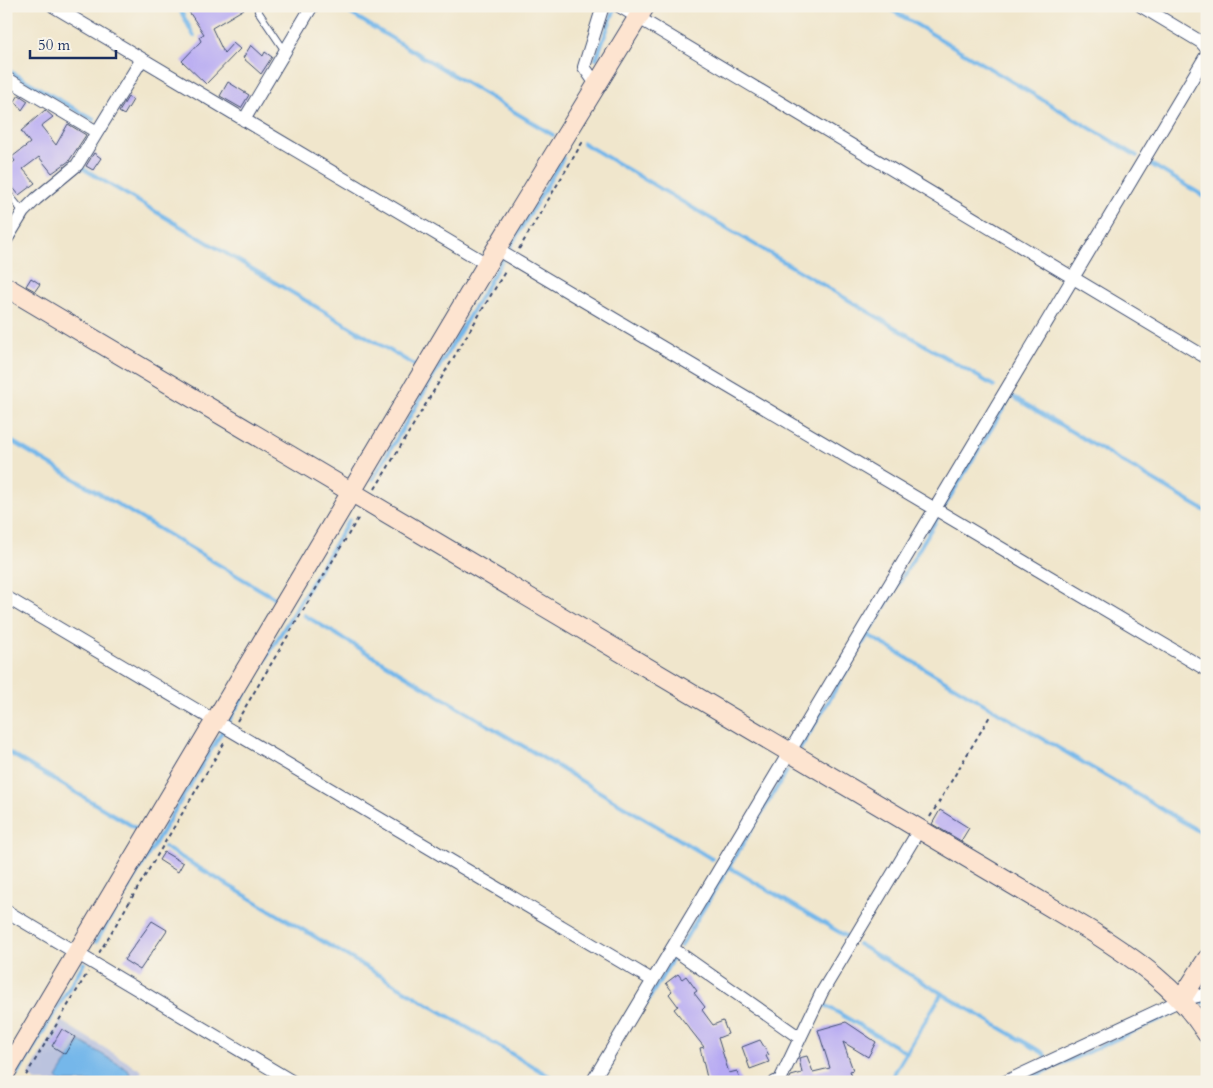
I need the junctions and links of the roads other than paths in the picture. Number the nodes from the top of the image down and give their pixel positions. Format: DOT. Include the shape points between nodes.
graph roads {
  1 [pos="53,6"];
  2 [pos="312,6"];
  3 [pos="603,6"];
  4 [pos="1141,6"];
  5 [pos="620,7"];
  6 [pos="258,11"];
  7 [pos="642,12"];
  8 [pos="1207,49"];
  9 [pos="285,51"];
  10 [pos="1207,54"];
  11 [pos="142,59"];
  12 [pos="7,79"];
  13 [pos="596,84"];
  14 [pos="244,120"];
  15 [pos="97,132"];
  16 [pos="6,191"];
  17 [pos="23,212"];
  18 [pos="6,240"];
  19 [pos="491,256"];
  20 [pos="1072,277"];
  21 [pos="6,287"];
  22 [pos="1207,358"];
  23 [pos="351,493"];
  24 [pos="935,508"];
  25 [pos="6,597"];
  26 [pos="1207,670"];
  27 [pos="224,726"];
  28 [pos="789,752"];
  29 [pos="920,831"];
  30 [pos="6,911"];
  31 [pos="672,948"];
  32 [pos="77,953"];
  33 [pos="1207,959"];
  34 [pos="652,980"];
  35 [pos="1207,994"];
  36 [pos="1180,1000"];
  37 [pos="1207,1034"];
  38 [pos="800,1038"];
  39 [pos="6,1072"];
  40 [pos="6,1077"];
  41 [pos="779,1081"];
  42 [pos="15,1082"];
  43 [pos="293,1082"];
  44 [pos="592,1082"];
  45 [pos="1005,1082"];
  1 -- 11 [label="street"];
  2 -- 9 [label="street"];
  3 -- 13 [label="street" via="584,67"];
  4 -- 8 [label="street" via="1201,42"];
  5 -- 7 [label="street"];
  6 -- 9 [label="lane"];
  7 -- 13 [label="street"];
  7 -- 20 [label="street"];
  9 -- 14 [label="street"];
  10 -- 20 [label="street"];
  11 -- 14 [label="street"];
  11 -- 15 [label="street"];
  12 -- 15 [label="street"];
  13 -- 19 [label="street"];
  14 -- 19 [label="street"];
  15 -- 17 [label="street" via="77,165"];
  16 -- 17 [label="lane"];
  17 -- 18 [label="street"];
  19 -- 23 [label="street"];
  19 -- 24 [label="street" via="512,259"];
  20 -- 22 [label="street"];
  20 -- 24 [label="street"];
  21 -- 23 [label="street"];
  23 -- 27 [label="street"];
  23 -- 28 [label="street"];
  24 -- 26 [label="street"];
  24 -- 28 [label="street"];
  25 -- 27 [label="street"];
  27 -- 32 [label="street"];
  27 -- 34 [label="street"];
  28 -- 29 [label="street"];
  28 -- 31 [label="street"];
  29 -- 36 [label="street" via="1127,954 1162,980"];
  29 -- 38 [label="street" via="822,992"];
  30 -- 32 [label="street"];
  31 -- 34 [label="street"];
  31 -- 38 [label="street"];
  32 -- 39 [label="street"];
  32 -- 43 [label="street"];
  33 -- 36 [label="street"];
  34 -- 44 [label="street"];
  35 -- 36 [label="street"];
  36 -- 37 [label="street"];
  36 -- 45 [label="street"];
  38 -- 41 [label="street"];
  40 -- 42 [label="street"];
}
